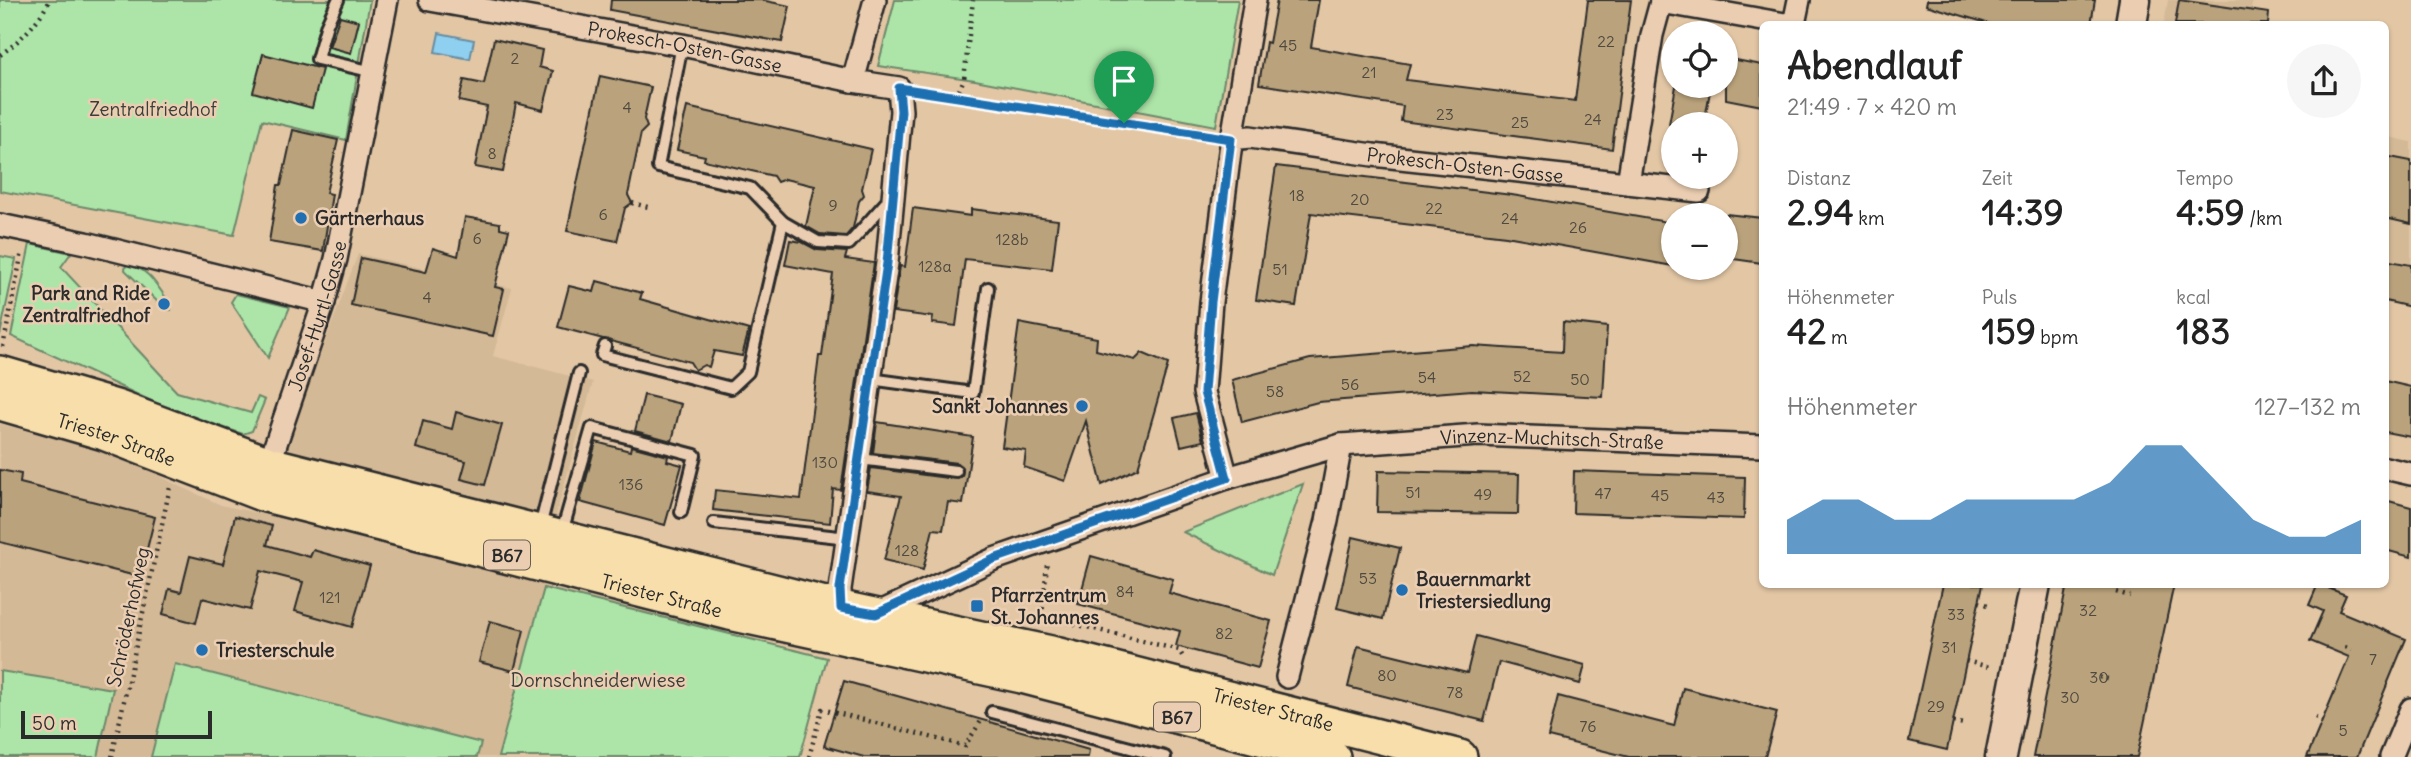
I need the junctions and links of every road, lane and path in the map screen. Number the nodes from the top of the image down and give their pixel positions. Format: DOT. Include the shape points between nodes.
graph roads {
  1 [pos="50,0"];
  2 [pos="338,0"];
  3 [pos="387,0"];
  4 [pos="430,0"];
  5 [pos="875,0"];
  6 [pos="973,0"];
  7 [pos="1255,0"];
  8 [pos="1799,0"];
  9 [pos="2135,0"];
  10 [pos="1661,1"];
  11 [pos="1769,21"];
  12 [pos="1795,21"];
  13 [pos="2132,21"];
  14 [pos="682,45"];
  15 [pos="0,55"];
  16 [pos="374,72"];
  17 [pos="853,81"];
  18 [pos="899,88"];
  19 [pos="956,97"];
  20 [pos="1231,139"];
  21 [pos="1628,183"];
  22 [pos="1699,191"];
  23 [pos="894,193"];
  24 [pos="632,203"];
  25 [pos="648,207"];
  26 [pos="783,222"];
  27 [pos="0,225"];
  28 [pos="26,231"];
  29 [pos="988,288"];
  30 [pos="324,302"];
  31 [pos="605,346"];
  32 [pos="1,361"];
  33 [pos="579,373"];
  34 [pos="870,379"];
  35 [pos="0,403"];
  36 [pos="1340,444"];
  37 [pos="1759,446"];
  38 [pos="860,459"];
  39 [pos="269,464"];
  40 [pos="2389,469"];
  41 [pos="956,471"];
  42 [pos="2411,474"];
  43 [pos="1227,478"];
  44 [pos="171,482"];
  45 [pos="681,513"];
  46 [pos="714,523"];
  47 [pos="550,536"];
  48 [pos="848,538"];
  49 [pos="1047,559"];
  50 [pos="2034,588"];
  51 [pos="2116,592"];
  52 [pos="2130,596"];
  53 [pos="1979,603"];
  54 [pos="1988,605"];
  55 [pos="841,608"];
  56 [pos="876,614"];
  57 [pos="1042,616"];
  58 [pos="1034,624"];
  59 [pos="2345,647"];
  60 [pos="2352,649"];
  61 [pos="1966,661"];
  62 [pos="1186,662"];
  63 [pos="1991,667"];
  64 [pos="1287,677"];
  65 [pos="2099,677"];
  66 [pos="2112,680"];
  67 [pos="2411,709"];
  68 [pos="992,712"];
  69 [pos="2315,717"];
  70 [pos="2322,720"];
  71 [pos="1953,722"];
  72 [pos="1964,724"];
  73 [pos="112,757"];
  74 [pos="809,757"];
  75 [pos="1165,757"];
  76 [pos="1333,757"];
  77 [pos="1460,757"];
  78 [pos="2001,757"];
  79 [pos="2391,757"];
  1 -- 15 [label="path" via="39,20"];
  2 -- 16 [label="lane" via="317,59"];
  3 -- 16 [label="street, Josef-Hyrtl-Gasse"];
  4 -- 14 [label="street, Prokesch-Osten-Gasse"];
  5 -- 17 [label="street"];
  6 -- 19 [label="path" via="964,79"];
  7 -- 20 [label="street"];
  8 -- 12 [label="street"];
  9 -- 13 [label="main road"];
  10 -- 11 [label="street"];
  10 -- 21 [label="street"];
  14 -- 17 [label="street, Prokesch-Osten-Gasse"];
  14 -- 26 [label="lane" via="658,167 750,188"];
  16 -- 30 [label="street, Josef-Hyrtl-Gasse"];
  17 -- 18 [label="street, Prokesch-Osten-Gasse"];
  18 -- 19 [label="path"];
  18 -- 23 [label="street"];
  19 -- 20 [label="path"];
  20 -- 21 [label="street, Prokesch-Osten-Gasse" via="1250,137"];
  20 -- 43 [label="street" via="1204,392"];
  21 -- 22 [label="street, Prokesch-Osten-Gasse"];
  23 -- 26 [label="lane" via="849,244 818,242"];
  23 -- 34 [label="street"];
  24 -- 25 [label="path"];
  26 -- 31 [label="lane" via="748,372 732,387 602,355"];
  27 -- 28 [label="street"];
  28 -- 30 [label="street"];
  28 -- 32 [label="path"];
  29 -- 34 [label="lane" via="973,393"];
  30 -- 39 [label="street, Josef-Hyrtl-Gasse"];
  32 -- 39 [label="main road, Triester Straße / B67"];
  33 -- 47 [label="lane"];
  34 -- 38 [label="street"];
  35 -- 76 [label="main road, Triester Straße / B67" via="104,433 262,494 730,613 1022,676"];
  36 -- 37 [label="street, Vinzenz-Muchitsch-Straße" via="1478,435"];
  36 -- 43 [label="street, Vinzenz-Muchitsch-Straße"];
  36 -- 64 [label="street" via="1327,521"];
  38 -- 41 [label="lane"];
  38 -- 48 [label="street"];
  39 -- 47 [label="main road, Triester Straße / B67"];
  40 -- 42 [label="street"];
  43 -- 56 [label="street, Vinzenz-Muchitsch-Straße" via="994,559"];
  44 -- 73 [label="path, Schröderhofweg"];
  45 -- 47 [label="lane" via="695,456 592,428"];
  46 -- 48 [label="lane"];
  47 -- 55 [label="main road, Triester Straße / B67"];
  48 -- 55 [label="street"];
  49 -- 57 [label="path"];
  50 -- 78 [label="main road"];
  51 -- 52 [label="path"];
  53 -- 54 [label="path"];
  55 -- 56 [label="main road, Triester Straße / B67"];
  56 -- 77 [label="main road, Triester Straße / B67" via="1051,653"];
  57 -- 58 [label="path"];
  57 -- 62 [label="path" via="1180,650"];
  59 -- 60 [label="path"];
  61 -- 63 [label="path"];
  65 -- 66 [label="path"];
  67 -- 79 [label="street"];
  68 -- 74 [label="path" via="965,746 822,709"];
  68 -- 75 [label="lane"];
  69 -- 70 [label="path"];
  71 -- 72 [label="path"];
}
